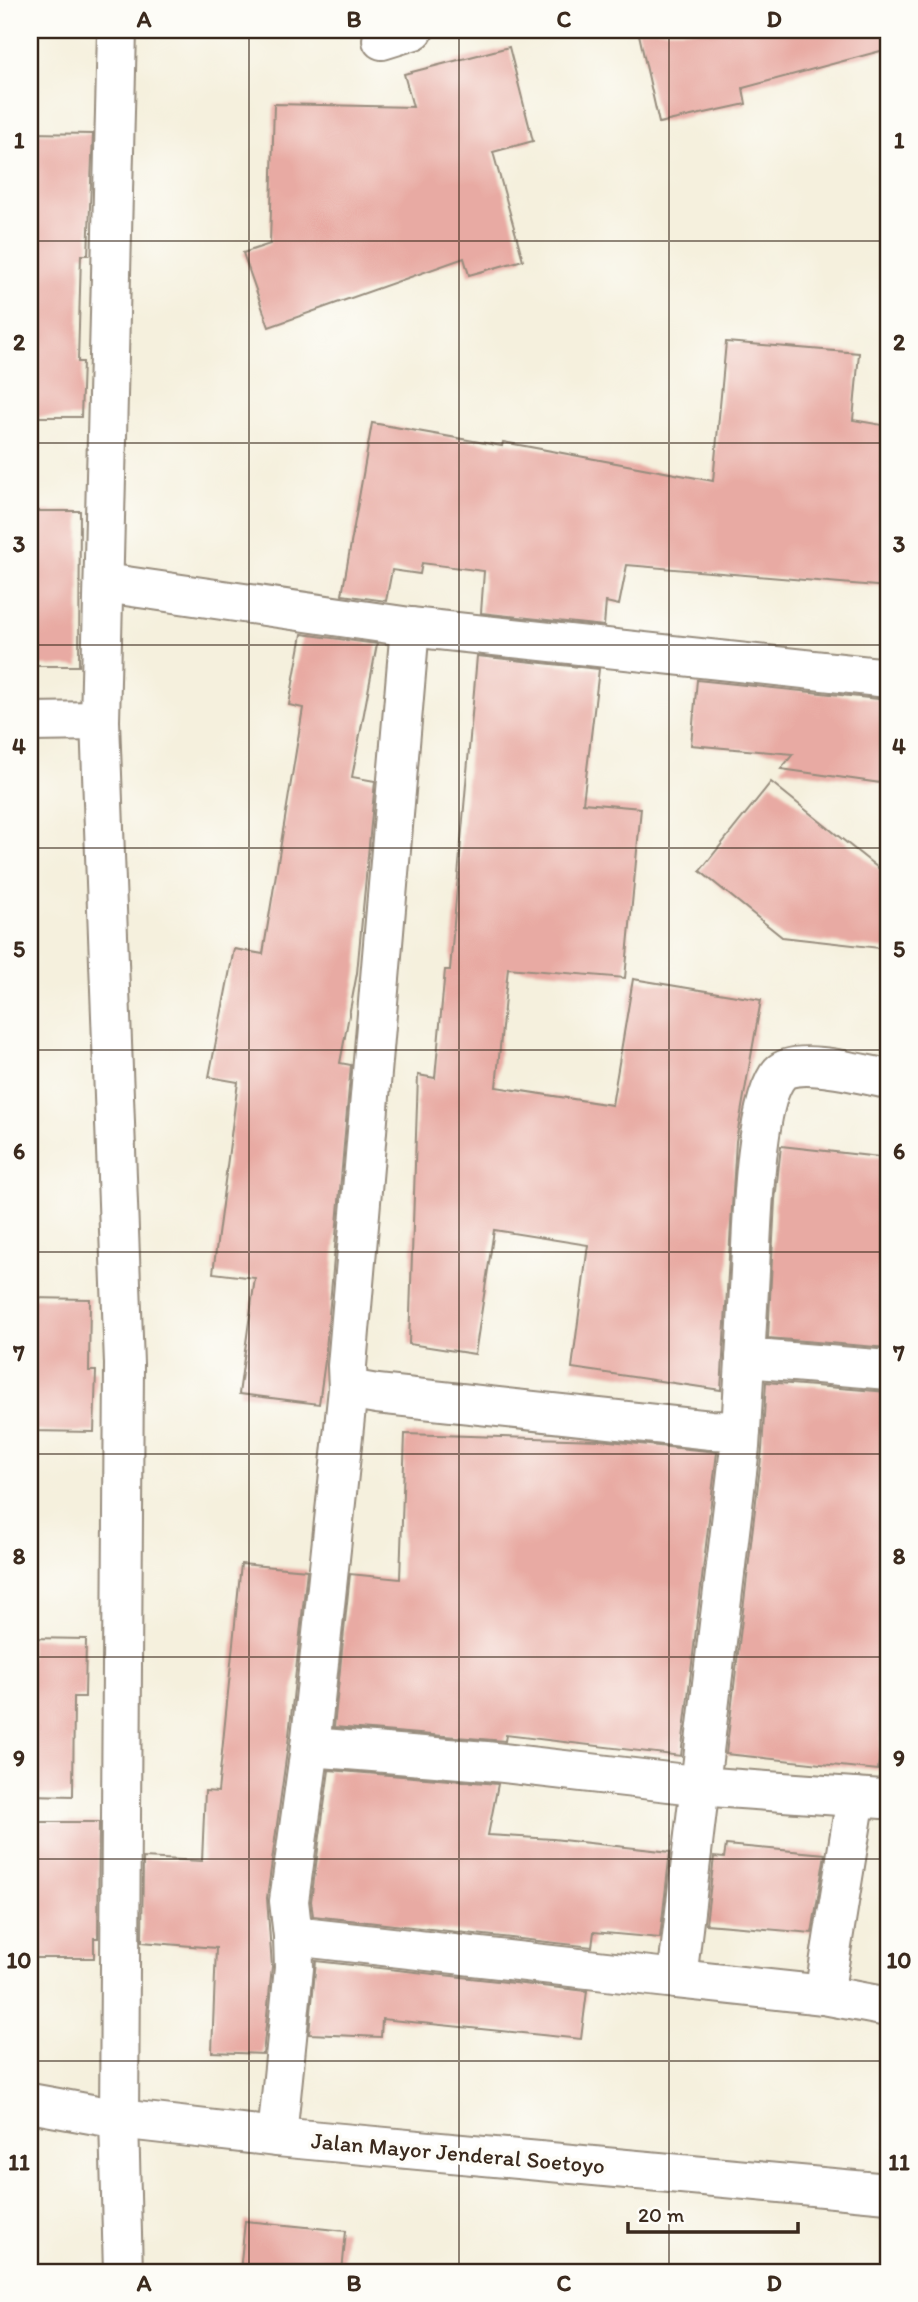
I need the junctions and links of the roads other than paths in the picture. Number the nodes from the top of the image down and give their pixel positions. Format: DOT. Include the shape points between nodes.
graph roads {
  1 [pos="117,30"];
  2 [pos="105,583"];
  3 [pos="410,628"];
  4 [pos="888,678"];
  5 [pos="100,721"];
  6 [pos="30,722"];
  7 [pos="888,1079"];
  8 [pos="745,1358"];
  9 [pos="888,1370"];
  10 [pos="348,1388"];
  11 [pos="741,1431"];
  12 [pos="310,1747"];
  13 [pos="699,1785"];
  14 [pos="872,1796"];
  15 [pos="293,1936"];
  16 [pos="677,1979"];
  17 [pos="824,1995"];
  18 [pos="888,2007"];
  19 [pos="30,2103"];
  20 [pos="119,2119"];
  21 [pos="277,2137"];
  22 [pos="888,2193"];
  23 [pos="123,2272"];
  1 -- 2 [label="street"];
  2 -- 3 [label="street"];
  2 -- 5 [label="street"];
  3 -- 4 [label="street"];
  3 -- 10 [label="street"];
  5 -- 6 [label="street"];
  5 -- 20 [label="street" via="124,1364"];
  7 -- 8 [label="street" via="795,1066 780,1072 771,1088 756,1168"];
  8 -- 9 [label="street"];
  8 -- 11 [label="street"];
  10 -- 11 [label="street"];
  10 -- 12 [label="street"];
  11 -- 13 [label="street"];
  12 -- 13 [label="street"];
  12 -- 15 [label="street" via="289,1901"];
  13 -- 14 [label="street"];
  13 -- 16 [label="street"];
  14 -- 17 [label="street"];
  15 -- 16 [label="street"];
  15 -- 21 [label="street" via="294,1968"];
  16 -- 17 [label="street"];
  17 -- 18 [label="street"];
  19 -- 20 [label="street, Jalan Mayor Jenderal Soetoyo"];
  20 -- 21 [label="street, Jalan Mayor Jenderal Soetoyo"];
  20 -- 23 [label="street"];
  21 -- 22 [label="street, Jalan Mayor Jenderal Soetoyo"];
}
